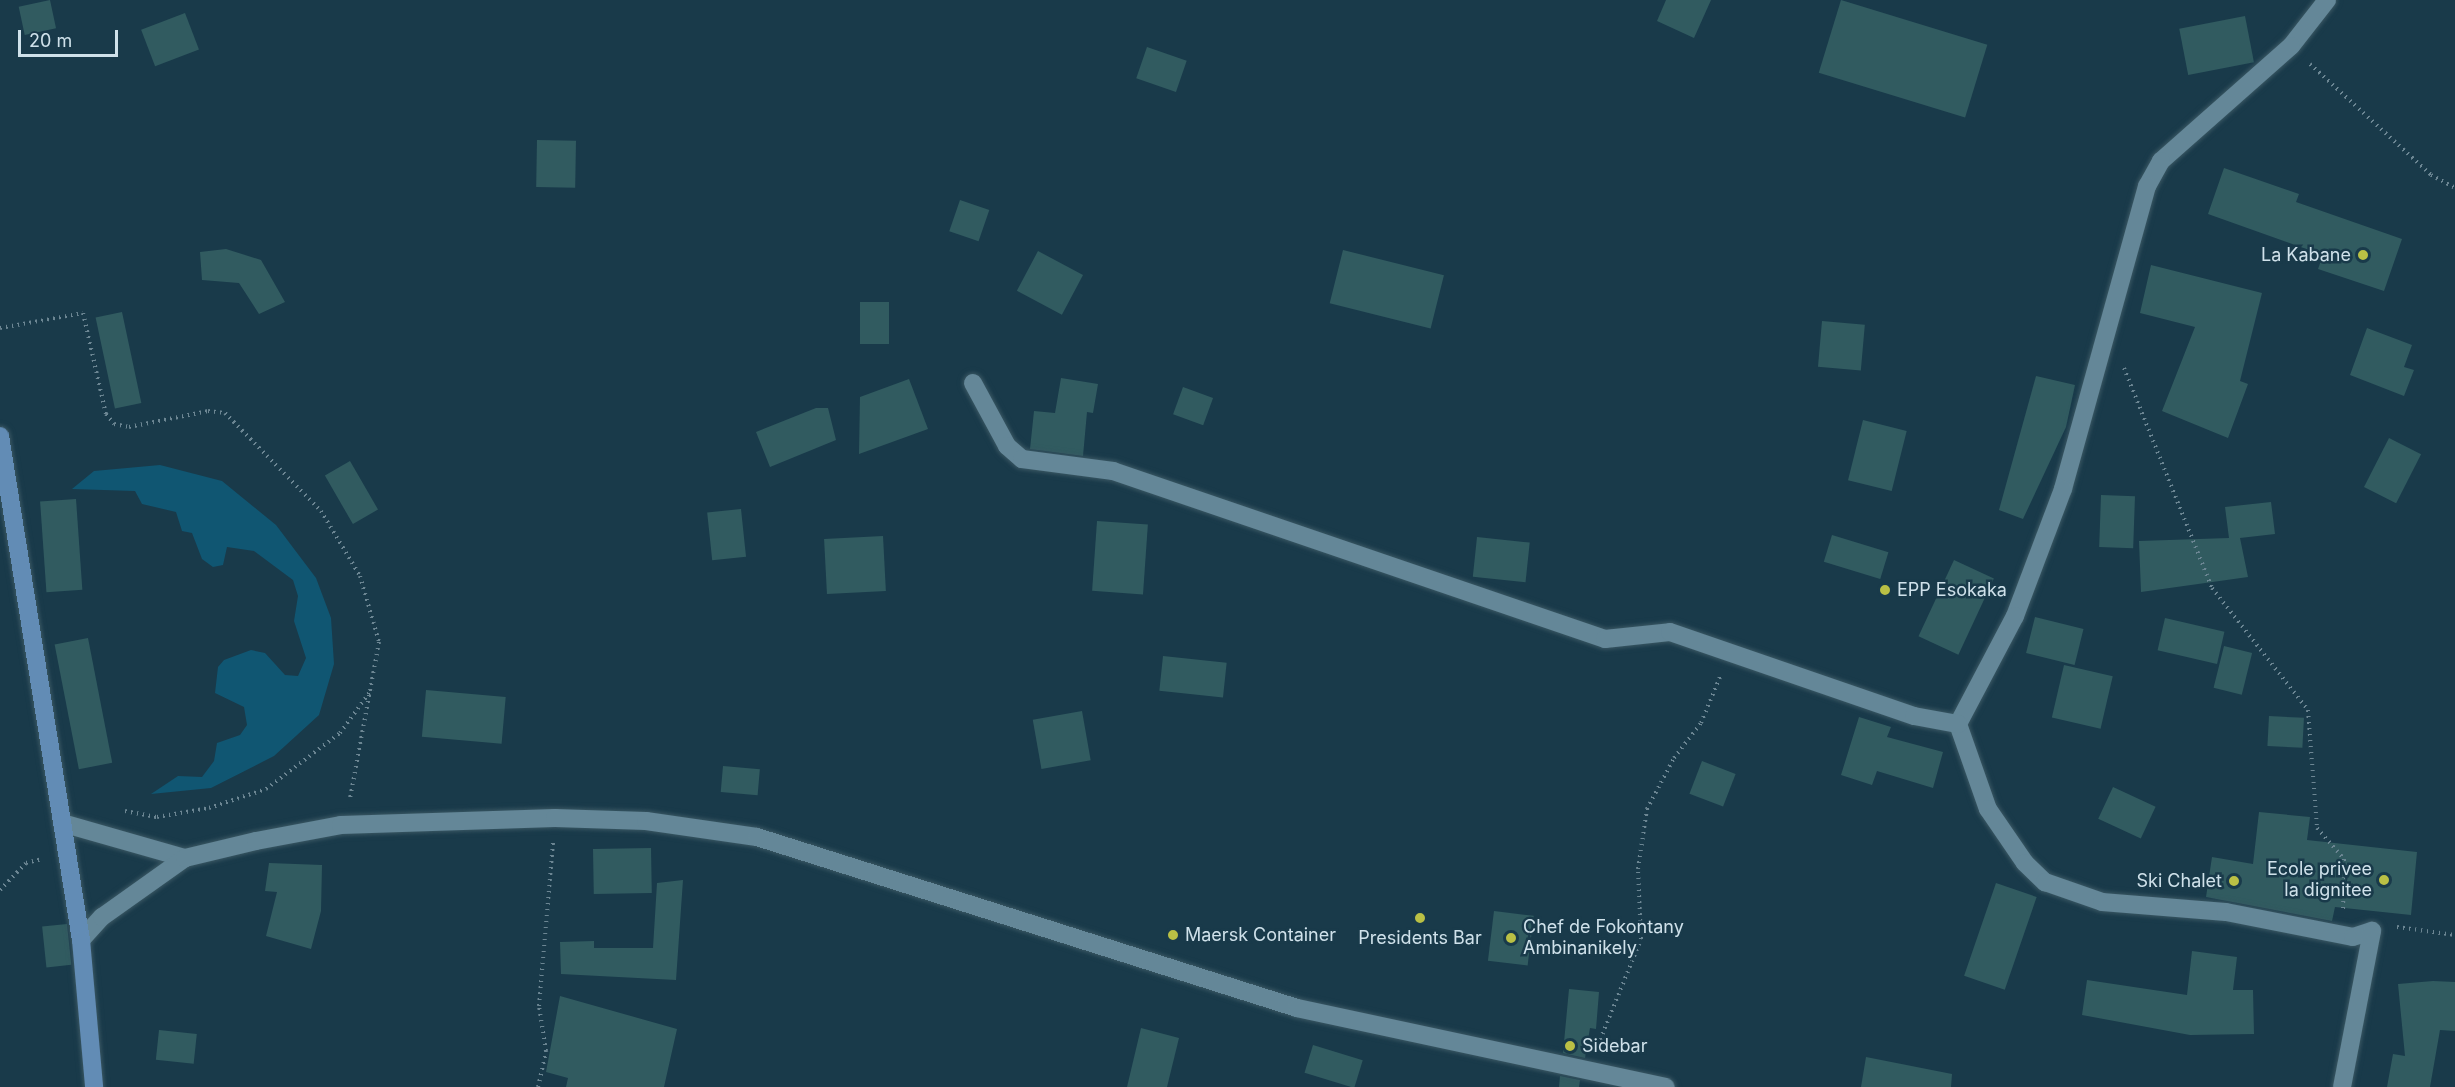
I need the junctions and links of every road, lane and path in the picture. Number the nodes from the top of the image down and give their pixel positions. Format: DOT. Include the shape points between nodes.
graph roads {
  1 [pos="2327,0"];
  2 [pos="2291,46"];
  3 [pos="2455,188"];
  4 [pos="2107,325"];
  5 [pos="0,328"];
  6 [pos="973,383"];
  7 [pos="0,436"];
  8 [pos="1730,655"];
  9 [pos="374,686"];
  10 [pos="1958,724"];
  11 [pos="115,810"];
  12 [pos="555,818"];
  13 [pos="62,824"];
  14 [pos="341,825"];
  15 [pos="66,853"];
  16 [pos="185,858"];
  17 [pos="0,890"];
  18 [pos="2372,931"];
  19 [pos="2341,935"];
  20 [pos="2455,935"];
  21 [pos="81,940"];
  22 [pos="1588,1079"];
  23 [pos="94,1087"];
  24 [pos="538,1087"];
  25 [pos="1666,1087"];
  26 [pos="2342,1087"];
  1 -- 2 [label="street"];
  2 -- 3 [label="path" via="2431,175"];
  2 -- 4 [label="street" via="2161,161 2135,220"];
  4 -- 10 [label="street" via="2059,499 2015,616"];
  4 -- 19 [label="path" via="2212,588 2308,710 2317,828 2344,859"];
  5 -- 9 [label="path" via="83,313 106,414 114,424 129,427 208,411 225,413 250,433 321,511 360,576 379,642"];
  6 -- 8 [label="street" via="1007,446 1022,459 1113,471 1605,639 1670,632"];
  7 -- 13 [label="main road"];
  8 -- 10 [label="street" via="1914,716"];
  8 -- 22 [label="path" via="1701,723 1674,758 1647,809 1638,869 1641,939"];
  9 -- 11 [label="path" via="340,733 266,789 209,808 157,817"];
  9 -- 14 [label="path" via="357,778"];
  10 -- 19 [label="street" via="1988,809 2025,863 2045,882 2102,902 2226,912"];
  12 -- 14 [label="street"];
  12 -- 22 [label="street" via="646,821 757,837 1297,1008"];
  12 -- 24 [label="path" via="543,914 546,957 539,1006 546,1051"];
  13 -- 15 [label="main road"];
  13 -- 16 [label="street"];
  14 -- 16 [label="street"];
  15 -- 17 [label="path" via="26,863"];
  15 -- 21 [label="main road"];
  16 -- 21 [label="street" via="102,917"];
  18 -- 19 [label="street"];
  18 -- 20 [label="path" via="2401,926"];
  18 -- 26 [label="street"];
  21 -- 23 [label="main road"];
  22 -- 25 [label="street"];
}
